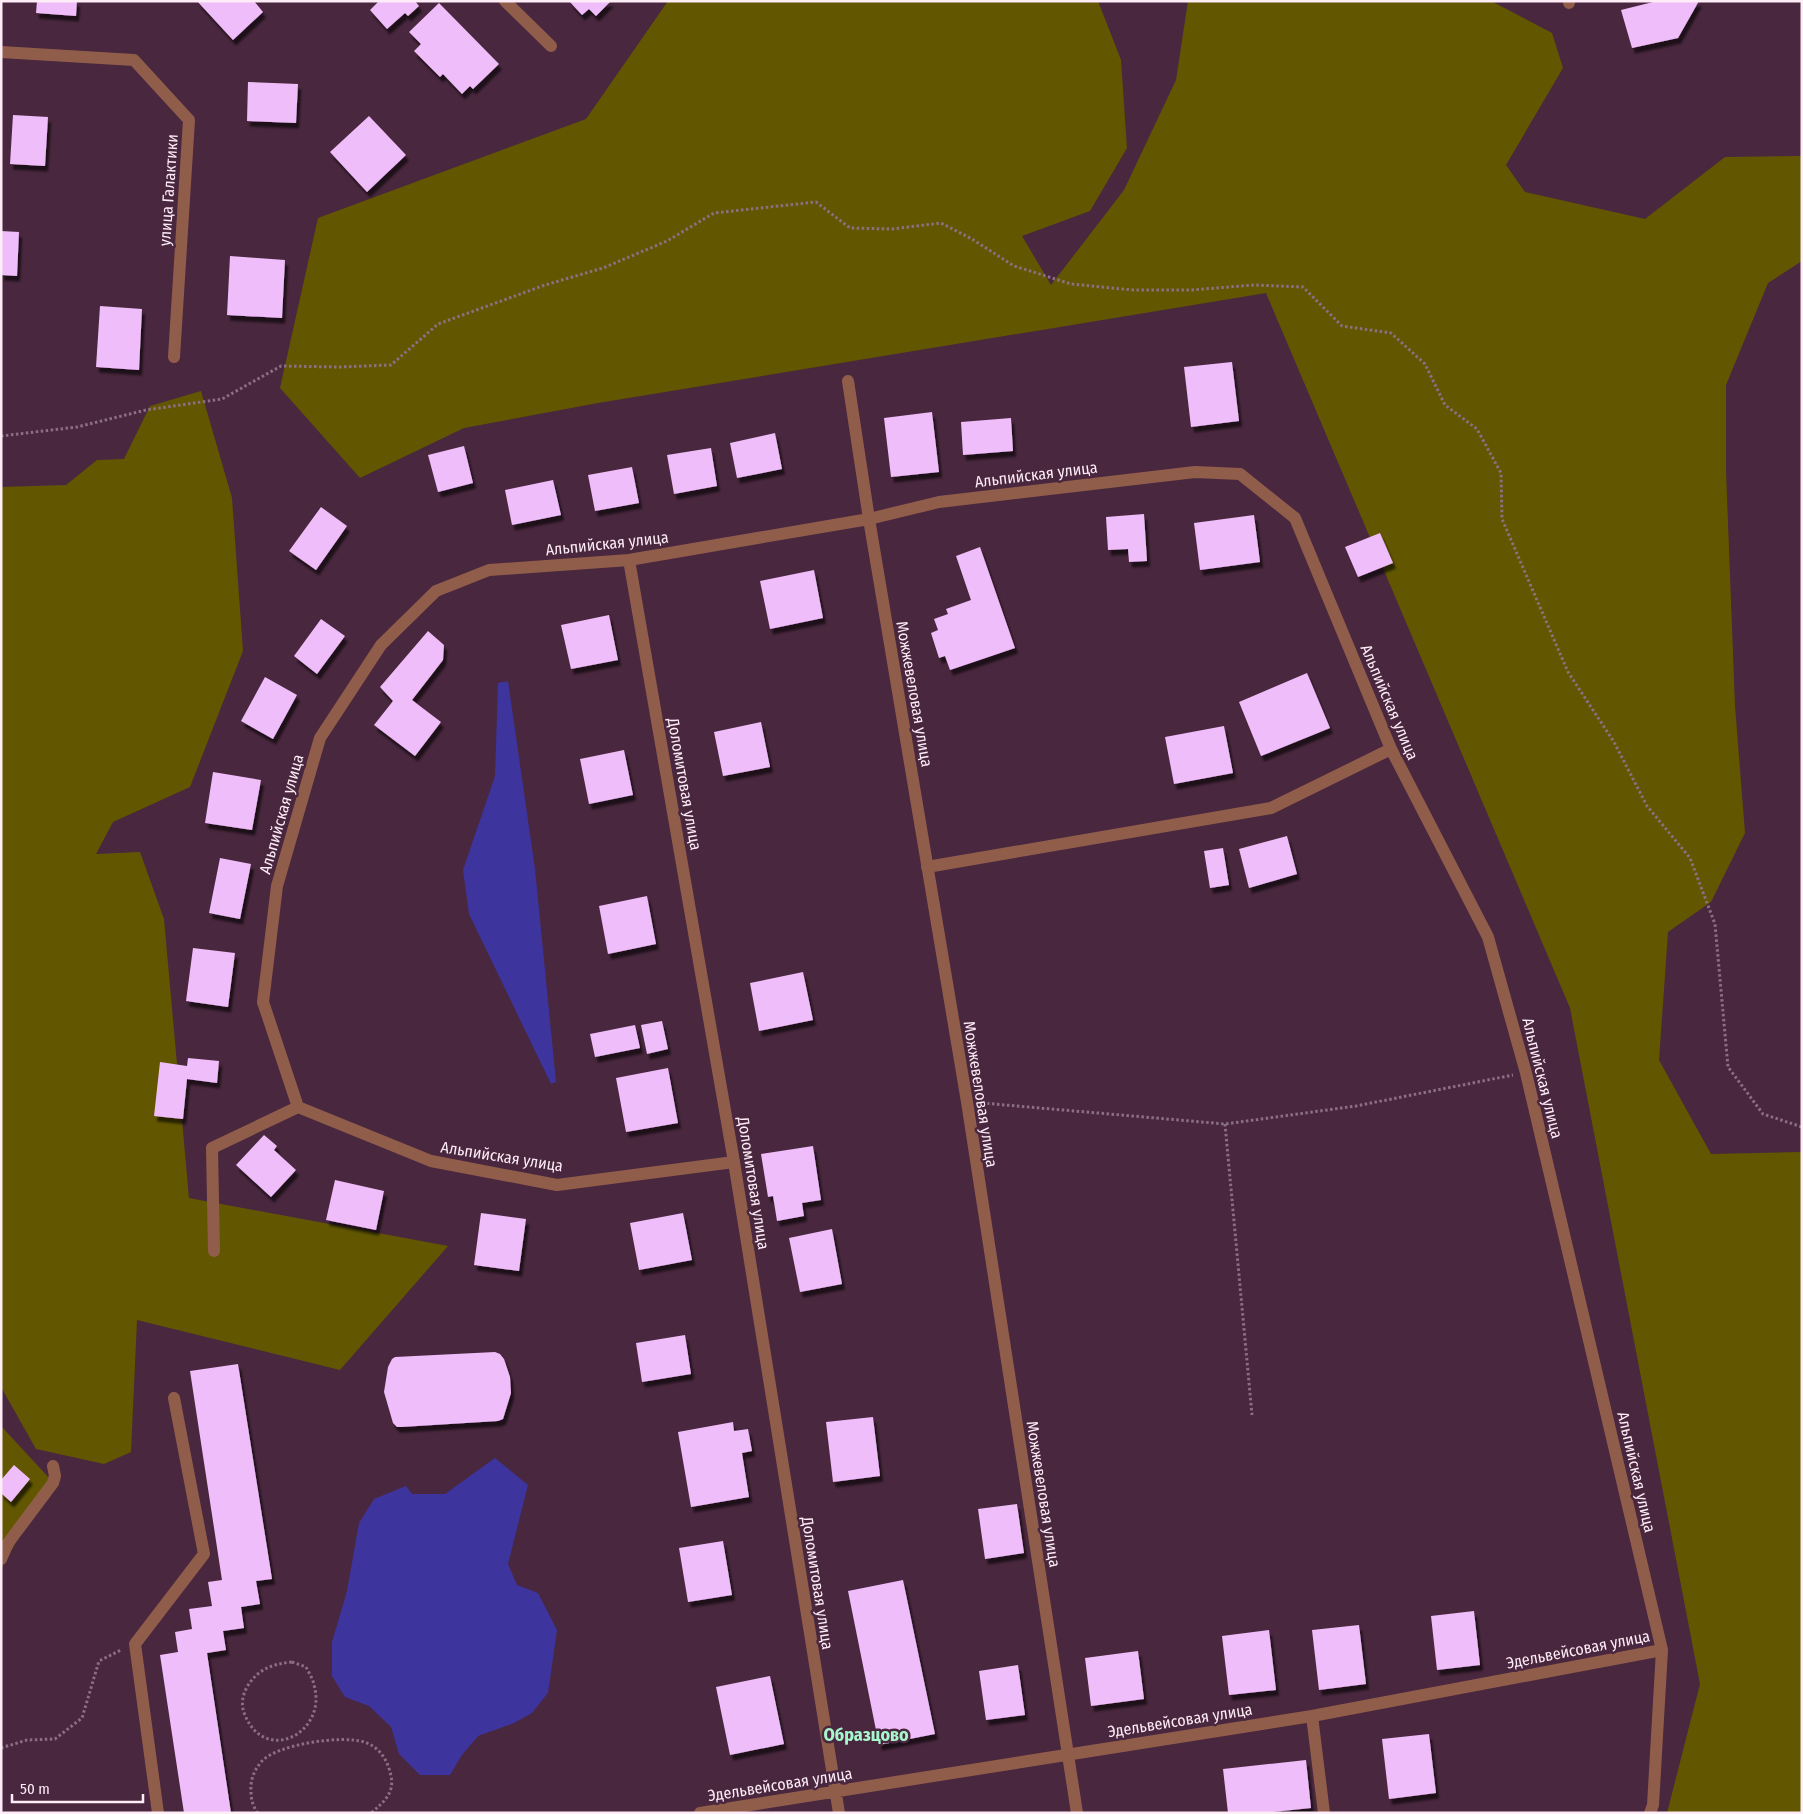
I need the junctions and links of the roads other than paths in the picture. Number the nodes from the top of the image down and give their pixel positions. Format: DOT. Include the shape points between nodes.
graph roads {
  1 [pos="505,1"];
  2 [pos="551,46"];
  3 [pos="1,52"];
  4 [pos="174,357"];
  5 [pos="848,381"];
  6 [pos="869,519"];
  7 [pos="630,560"];
  8 [pos="1391,749"];
  9 [pos="927,867"];
  10 [pos="298,1107"];
  11 [pos="734,1162"];
  12 [pos="214,1251"];
  13 [pos="174,1398"];
  14 [pos="53,1466"];
  15 [pos="1,1559"];
  16 [pos="1662,1650"];
  17 [pos="1312,1716"];
  18 [pos="1067,1754"];
  19 [pos="836,1792"];
  20 [pos="158,1813"];
  21 [pos="700,1813"];
  22 [pos="839,1813"];
  23 [pos="1077,1813"];
  24 [pos="1324,1813"];
  25 [pos="1650,1813"];
  1 -- 2 [label="street"];
  3 -- 4 [label="street, улица Галактики" via="134,60 189,120"];
  5 -- 6 [label="street, Можжевеловая улица"];
  6 -- 7 [label="street, Альпийская улица"];
  6 -- 8 [label="street, Альпийская улица" via="939,502 1195,472 1240,474 1295,518"];
  6 -- 9 [label="street, Можжевеловая улица"];
  7 -- 10 [label="street, Альпийская улица" via="489,570 436,591 381,646 320,738 277,886 263,1002"];
  7 -- 11 [label="street, Доломитовая улица"];
  8 -- 9 [label="street" via="1271,808"];
  8 -- 16 [label="street, Альпийская улица" via="1488,938 1526,1073"];
  9 -- 18 [label="street, Можжевеловая улица"];
  10 -- 11 [label="street, Альпийская улица" via="431,1160 557,1184"];
  10 -- 12 [label="street" via="212,1148"];
  11 -- 19 [label="street, Доломитовая улица"];
  13 -- 20 [label="street" via="204,1554 135,1644"];
  14 -- 15 [label="street" via="53,1483 8,1543"];
  16 -- 17 [label="street, Эдельвейсовая улица"];
  16 -- 25 [label="street, Альпийская улица"];
  17 -- 18 [label="street, Эдельвейсовая улица"];
  17 -- 24 [label="street"];
  18 -- 19 [label="street, Эдельвейсовая улица"];
  18 -- 23 [label="street, Можжевеловая улица"];
  19 -- 21 [label="street, Эдельвейсовая улица"];
  19 -- 22 [label="street, Доломитовая улица"];
}
